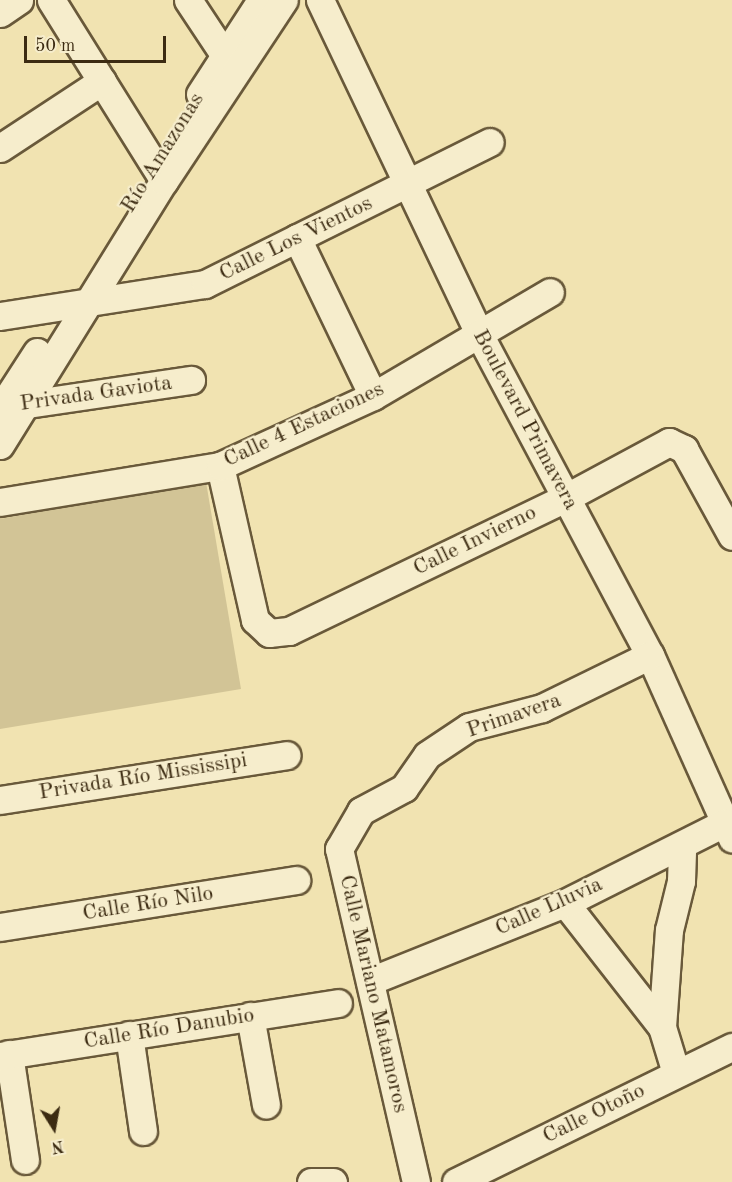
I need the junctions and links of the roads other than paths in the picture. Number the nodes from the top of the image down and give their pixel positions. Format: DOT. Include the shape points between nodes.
graph roads {
  1 [pos="20,0"];
  2 [pos="51,0"];
  3 [pos="188,0"];
  4 [pos="261,0"];
  5 [pos="284,0"];
  6 [pos="320,0"];
  7 [pos="0,13"];
  8 [pos="225,56"];
  9 [pos="102,81"];
  10 [pos="490,142"];
  11 [pos="0,148"];
  12 [pos="159,174"];
  13 [pos="407,184"];
  14 [pos="297,238"];
  15 [pos="550,292"];
  16 [pos="79,303"];
  17 [pos="0,316"];
  18 [pos="479,334"];
  19 [pos="191,380"];
  20 [pos="373,396"];
  21 [pos="7,407"];
  22 [pos="0,445"];
  23 [pos="220,466"];
  24 [pos="567,498"];
  25 [pos="0,502"];
  26 [pos="732,536"];
  27 [pos="650,655"];
  28 [pos="286,755"];
  29 [pos="0,800"];
  30 [pos="361,811"];
  31 [pos="728,831"];
  32 [pos="682,844"];
  33 [pos="296,880"];
  34 [pos="565,903"];
  35 [pos="0,927"];
  36 [pos="370,981"];
  37 [pos="338,1003"];
  38 [pos="250,1016"];
  39 [pos="662,1027"];
  40 [pos="129,1035"];
  41 [pos="732,1047"];
  42 [pos="4,1055"];
  43 [pos="676,1073"];
  44 [pos="266,1105"];
  45 [pos="143,1131"];
  46 [pos="25,1160"];
  47 [pos="311,1182"];
  48 [pos="333,1182"];
  49 [pos="416,1182"];
  50 [pos="456,1182"];
  1 -- 7 [label="street"];
  2 -- 9 [label="street"];
  3 -- 8 [label="street"];
  4 -- 8 [label="street, Río Amazonas"];
  5 -- 12 [label="street, Río Amazonas"];
  6 -- 13 [label="street, Boulevard Primavera"];
  8 -- 12 [label="street, Río Amazonas"];
  9 -- 11 [label="street"];
  9 -- 12 [label="street"];
  10 -- 13 [label="street, Calle Los Vientos"];
  12 -- 16 [label="street, Río Amazonas"];
  13 -- 14 [label="street, Calle Los Vientos"];
  13 -- 18 [label="street, Boulevard Primavera"];
  14 -- 16 [label="street, Calle Los Vientos" via="205,284"];
  14 -- 20 [label="street"];
  15 -- 18 [label="street, Calle 4 Estaciones"];
  16 -- 17 [label="street, Calle Los Vientos"];
  16 -- 21 [label="street, Río Amazonas"];
  18 -- 20 [label="street, Calle 4 Estaciones"];
  18 -- 24 [label="street, Boulevard Primavera"];
  19 -- 21 [label="street, Privada Gaviota"];
  20 -- 23 [label="street, Calle 4 Estaciones"];
  21 -- 22 [label="street, Río Amazonas"];
  23 -- 24 [label="street, Calle Invierno" via="255,620 269,633 289,631"];
  23 -- 25 [label="street, Calle 4 Estaciones"];
  24 -- 26 [label="street, Calle Invierno" via="669,442 678,444"];
  24 -- 27 [label="street, Boulevard Primavera"];
  27 -- 30 [label="street, Primavera" via="542,708 469,727 427,755 404,788"];
  27 -- 31 [label="street, Boulevard Primavera"];
  28 -- 29 [label="street, Privada Río Mississipi"];
  30 -- 36 [label="street, Calle Mariano Matamoros" via="339,849"];
  31 -- 32 [label="street, Calle Lluvia"];
  32 -- 34 [label="street, Calle Lluvia"];
  32 -- 39 [label="street" via="681,882 669,930"];
  33 -- 35 [label="street, Calle Río Nilo"];
  34 -- 36 [label="street, Calle Lluvia"];
  34 -- 39 [label="street"];
  36 -- 49 [label="street, Calle Mariano Matamoros"];
  37 -- 38 [label="street, Calle Río Danubio"];
  38 -- 40 [label="street, Calle Río Danubio"];
  38 -- 44 [label="street"];
  39 -- 43 [label="street"];
  40 -- 42 [label="street, Calle Río Danubio"];
  40 -- 45 [label="street"];
  41 -- 43 [label="street, Calle Otoño"];
  42 -- 46 [label="street"];
  43 -- 50 [label="street, Calle Otoño"];
  47 -- 48 [label="street"];
}
